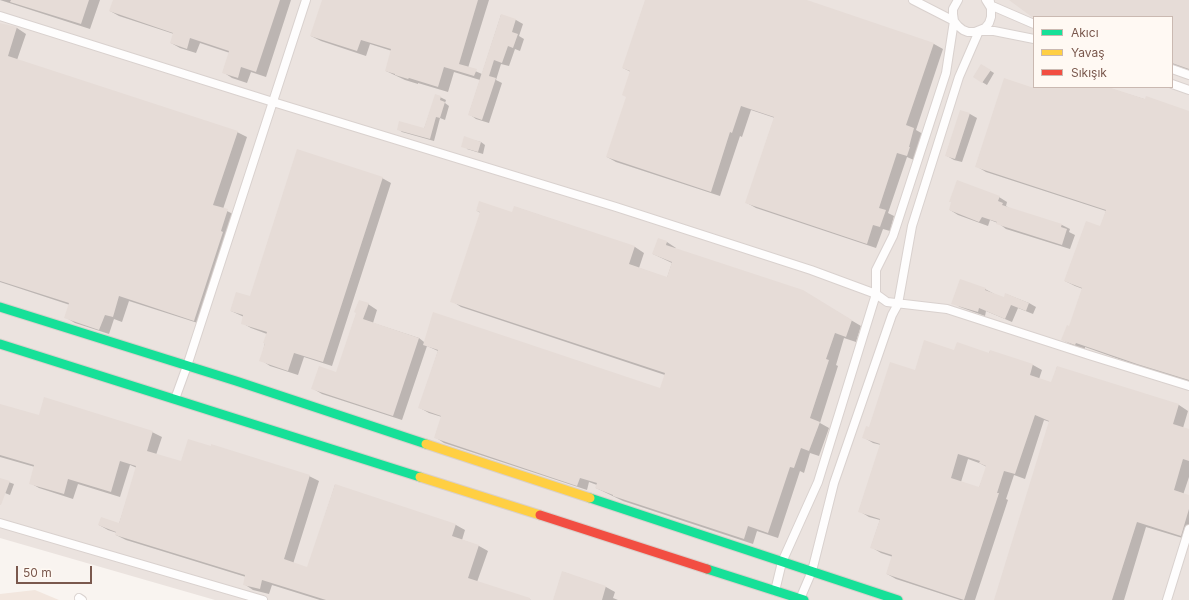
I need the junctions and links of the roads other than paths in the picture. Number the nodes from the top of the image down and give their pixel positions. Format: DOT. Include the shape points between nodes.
graph roads {
  1 [pos="306,0"];
  2 [pos="913,0"];
  3 [pos="958,0"];
  4 [pos="989,2"];
  5 [pos="0,16"];
  6 [pos="954,21"];
  7 [pos="1033,24"];
  8 [pos="979,31"];
  9 [pos="1033,40"];
  10 [pos="1173,69"];
  11 [pos="1189,75"];
  12 [pos="1173,84"];
  13 [pos="1189,90"];
  14 [pos="273,102"];
  15 [pos="876,294"];
  16 [pos="898,304"];
  17 [pos="0,307"];
  18 [pos="0,344"];
  19 [pos="187,366"];
  20 [pos="1189,386"];
  21 [pos="175,399"];
  22 [pos="0,523"];
  23 [pos="1189,529"];
  24 [pos="782,562"];
  25 [pos="812,571"];
  26 [pos="775,590"];
  27 [pos="802,599"];
  28 [pos="263,600"];
  29 [pos="898,600"];
  30 [pos="1167,600"];
  1 -- 14 [label="street"];
  2 -- 6 [label="street"];
  3 -- 6 [label="street" via="952,14"];
  4 -- 7 [label="street"];
  4 -- 8 [label="street" via="989,23"];
  5 -- 14 [label="street"];
  6 -- 8 [label="street" via="963,30"];
  6 -- 15 [label="street" via="946,73 893,236 876,270"];
  8 -- 9 [label="street" via="994,31"];
  8 -- 16 [label="street" via="959,77 912,226"];
  10 -- 11 [label="street"];
  12 -- 13 [label="street"];
  14 -- 15 [label="street" via="616,207 811,270"];
  14 -- 19 [label="street"];
  15 -- 16 [label="street" via="887,302"];
  15 -- 24 [label="street" via="818,482"];
  16 -- 20 [label="street" via="947,309"];
  16 -- 25 [label="street" via="834,483"];
  17 -- 19 [label="street"];
  18 -- 21 [label="street"];
  19 -- 21 [label="street"];
  19 -- 24 [label="street"];
  21 -- 26 [label="street"];
  22 -- 28 [label="street"];
  23 -- 30 [label="street"];
  24 -- 25 [label="street"];
  24 -- 26 [label="street"];
  25 -- 27 [label="street"];
  25 -- 29 [label="street"];
  26 -- 27 [label="street"];
}
